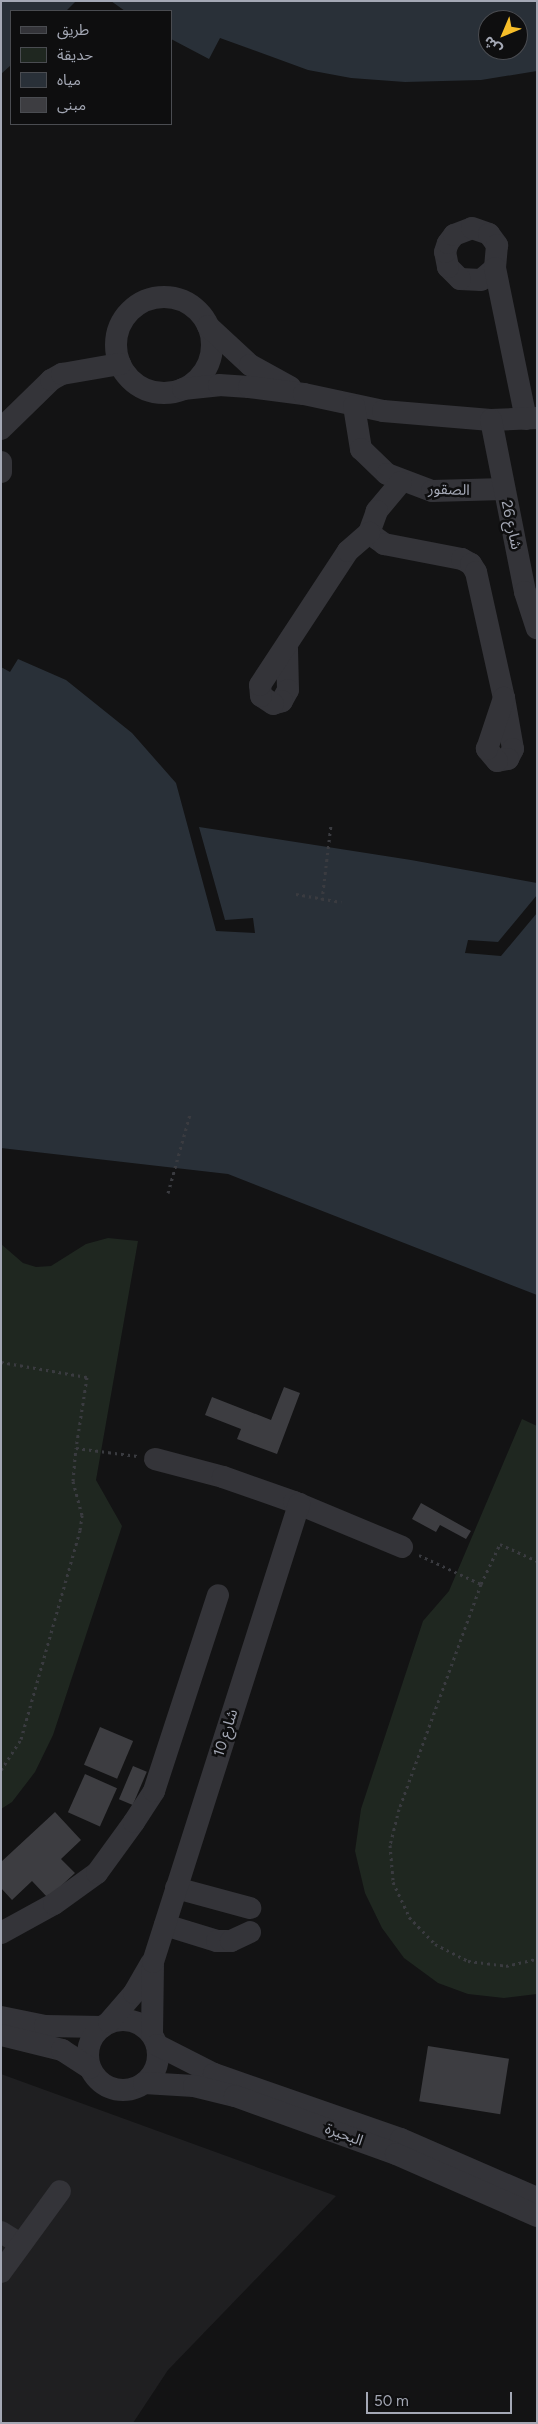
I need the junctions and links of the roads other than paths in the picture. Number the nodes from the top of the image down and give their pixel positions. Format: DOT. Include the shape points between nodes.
graph roads {
  1 [pos="495,268"];
  2 [pos="208,326"];
  3 [pos="120,364"];
  4 [pos="183,389"];
  5 [pos="304,394"];
  6 [pos="354,406"];
  7 [pos="531,418"];
  8 [pos="490,420"];
  9 [pos="1,429"];
  10 [pos="1,462"];
  11 [pos="1,472"];
  12 [pos="401,482"];
  13 [pos="504,489"];
  14 [pos="368,532"];
  15 [pos="537,628"];
  16 [pos="287,649"];
  17 [pos="504,698"];
  18 [pos="155,1459"];
  19 [pos="299,1504"];
  20 [pos="402,1547"];
  21 [pos="218,1596"];
  22 [pos="176,1888"];
  23 [pos="250,1908"];
  24 [pos="164,1925"];
  25 [pos="250,1932"];
  26 [pos="1,1933"];
  27 [pos="153,1962"];
  28 [pos="1,2018"];
  29 [pos="106,2024"];
  30 [pos="1,2035"];
  31 [pos="154,2040"];
  32 [pos="90,2068"];
  33 [pos="144,2083"];
  34 [pos="60,2190"];
  35 [pos="537,2198"];
  36 [pos="537,2216"];
  37 [pos="1,2232"];
  38 [pos="20,2244"];
  39 [pos="1,2272"];
  1 -- 7 [label="street"];
  2 -- 3 [label="street" via="196,309 177,299 145,301 122,322 116,343"];
  2 -- 4 [label="street" via="212,347 206,368 200,377"];
  2 -- 5 [label="street" via="250,365"];
  3 -- 4 [label="street" via="141,388 162,393"];
  3 -- 9 [label="street" via="62,374 51,380"];
  4 -- 5 [label="street" via="219,385"];
  5 -- 6 [label="street"];
  6 -- 8 [label="street"];
  6 -- 12 [label="street, الصقور" via="362,449 376,465"];
  7 -- 8 [label="street"];
  8 -- 13 [label="street, شارع 26"];
  10 -- 11 [label="street"];
  12 -- 13 [label="street, الصقور" via="432,492"];
  12 -- 14 [label="street" via="377,511"];
  13 -- 15 [label="street, شارع 26" via="525,592"];
  14 -- 16 [label="street" via="348,551"];
  14 -- 17 [label="street" via="384,544 471,564 476,572"];
  18 -- 19 [label="street" via="223,1477"];
  19 -- 20 [label="street"];
  19 -- 22 [label="street, شارع 10"];
  21 -- 26 [label="street" via="154,1791 97,1873 54,1904"];
  22 -- 23 [label="street"];
  22 -- 24 [label="street, شارع 10"];
  24 -- 25 [label="street" via="217,1941 231,1941"];
  24 -- 27 [label="street, شارع 10"];
  27 -- 29 [label="street, شارع 10" via="134,1993"];
  27 -- 31 [label="street, شارع 10"];
  28 -- 29 [label="street" via="45,2026"];
  29 -- 31 [label="street" via="135,2022"];
  29 -- 32 [label="street" via="88,2046"];
  30 -- 32 [label="street" via="62,2050"];
  31 -- 33 [label="street" via="156,2066"];
  31 -- 35 [label="street, البحيرة" via="214,2074 401,2139"];
  32 -- 33 [label="street" via="101,2082 111,2088 128,2090"];
  33 -- 36 [label="street, البحيرة" via="194,2086 235,2096 396,2154"];
  34 -- 38 [label="street"];
  37 -- 38 [label="street"];
  38 -- 39 [label="street"];
}
